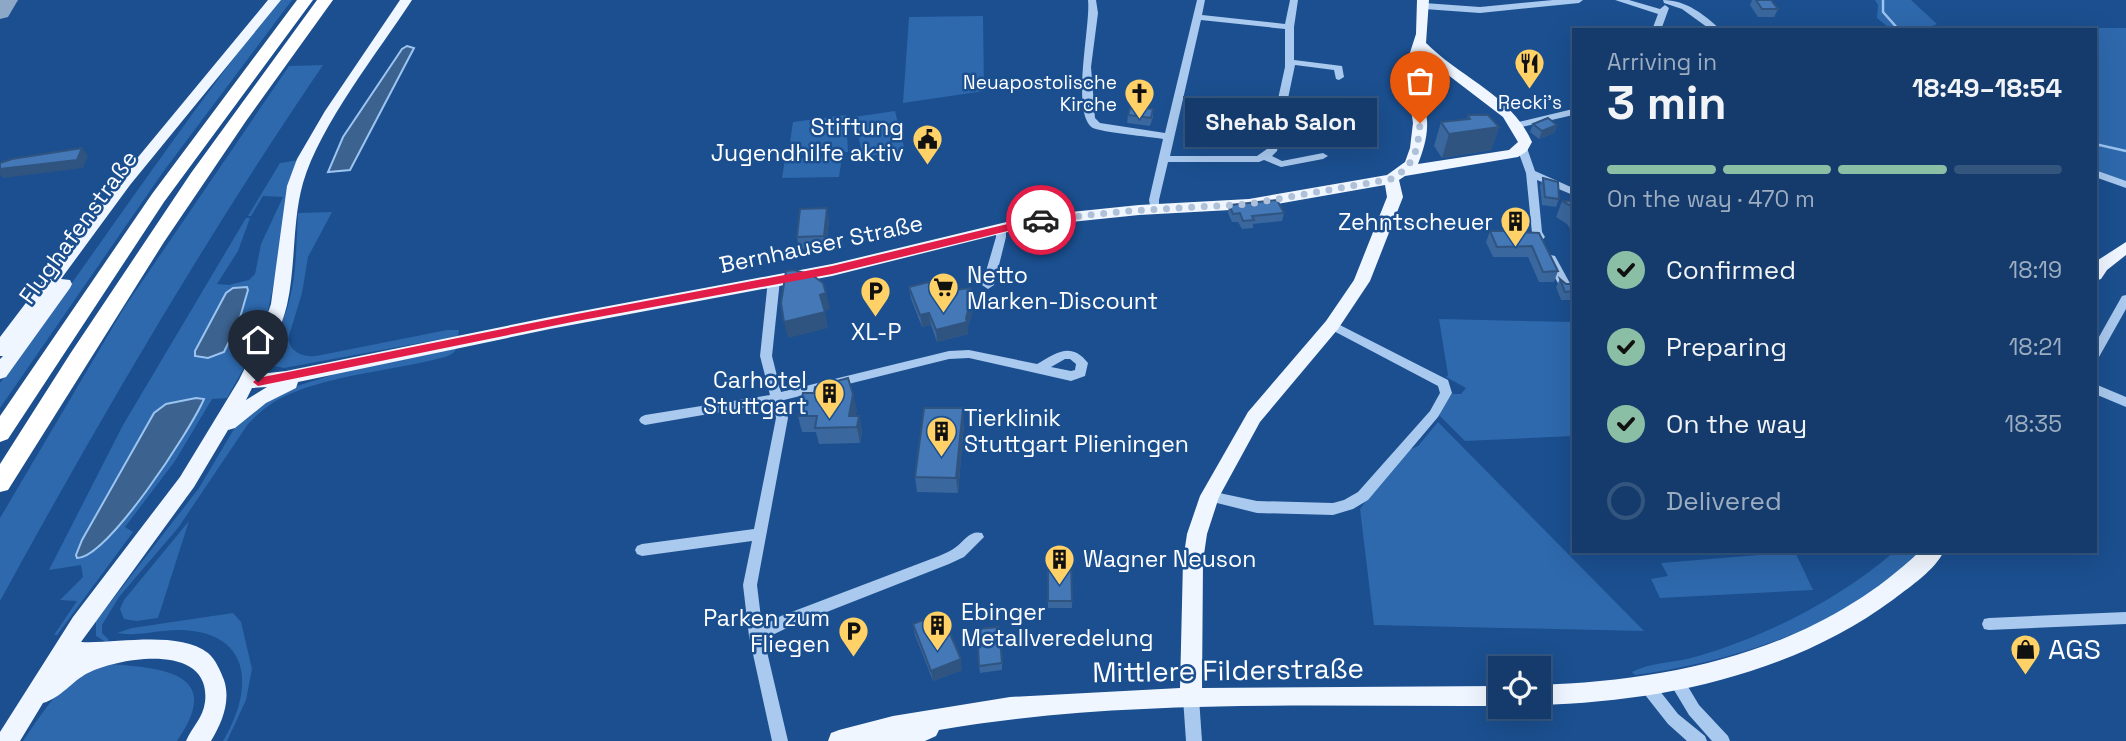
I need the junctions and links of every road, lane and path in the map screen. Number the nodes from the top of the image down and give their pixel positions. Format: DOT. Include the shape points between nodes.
graph roads {
  1 [pos="275,0"];
  2 [pos="305,0"];
  3 [pos="326,0"];
  4 [pos="407,0"];
  5 [pos="1092,0"];
  6 [pos="1201,0"];
  7 [pos="1294,0"];
  8 [pos="1579,0"];
  9 [pos="1619,0"];
  10 [pos="1667,1"];
  11 [pos="1423,3"];
  12 [pos="1664,13"];
  13 [pos="1198,17"];
  14 [pos="1289,27"];
  15 [pos="1657,28"];
  16 [pos="1714,28"];
  17 [pos="1420,45"];
  18 [pos="1432,59"];
  19 [pos="1413,61"];
  20 [pos="1290,62"];
  21 [pos="1339,77"];
  22 [pos="189,107"];
  23 [pos="1572,112"];
  24 [pos="1518,125"];
  25 [pos="1170,137"];
  26 [pos="1323,156"];
  27 [pos="1266,157"];
  28 [pos="1164,159"];
  29 [pos="1523,159"];
  30 [pos="1409,169"];
  31 [pos="2097,174"];
  32 [pos="2126,185"];
  33 [pos="1572,191"];
  34 [pos="1155,209"];
  35 [pos="1001,229"];
  36 [pos="1515,236"];
  37 [pos="1540,237"];
  38 [pos="2126,247"];
  39 [pos="2097,272"];
  40 [pos="774,280"];
  41 [pos="988,285"];
  42 [pos="1566,287"];
  43 [pos="2126,299"];
  44 [pos="1332,326"];
  45 [pos="0,350"];
  46 [pos="2097,350"];
  47 [pos="1040,368"];
  48 [pos="0,372"];
  49 [pos="314,372"];
  50 [pos="247,382"];
  51 [pos="2097,390"];
  52 [pos="779,397"];
  53 [pos="2126,402"];
  54 [pos="645,420"];
  55 [pos="218,432"];
  56 [pos="0,433"];
  57 [pos="0,483"];
  58 [pos="1210,496"];
  59 [pos="759,534"];
  60 [pos="977,537"];
  61 [pos="642,550"];
  62 [pos="1932,553"];
  63 [pos="2126,618"];
  64 [pos="1989,624"];
  65 [pos="756,636"];
  66 [pos="64,650"];
  67 [pos="115,653"];
  68 [pos="1676,680"];
  69 [pos="1647,686"];
  70 [pos="1551,694"];
  71 [pos="1488,696"];
  72 [pos="1191,698"];
  73 [pos="26,709"];
  74 [pos="957,717"];
  75 [pos="7,741"];
  76 [pos="197,741"];
  77 [pos="780,741"];
  78 [pos="839,741"];
  79 [pos="898,741"];
  80 [pos="1194,741"];
  81 [pos="1699,741"];
  82 [pos="1723,741"];
  1 -- 22 [label="main road, Flughafenstraße"];
  2 -- 56 [label="highway" via="158,198"];
  3 -- 57 [label="highway" via="159,233"];
  4 -- 50 [label="main road" via="304,159 295,186 279,304"];
  5 -- 25 [label="street" via="1086,66 1090,119 1097,126"];
  6 -- 13 [label="street"];
  7 -- 14 [label="street"];
  8 -- 11 [label="street" via="1479,10"];
  9 -- 12 [label="street"];
  10 -- 12 [label="street"];
  10 -- 16 [label="street" via="1685,7"];
  11 -- 17 [label="main road"];
  12 -- 15 [label="street"];
  13 -- 14 [label="street"];
  13 -- 25 [label="street"];
  14 -- 20 [label="street"];
  17 -- 18 [label="main road"];
  17 -- 19 [label="main road"];
  18 -- 19 [label="main road"];
  18 -- 24 [label="main road" via="1478,89"];
  19 -- 30 [label="main road" via="1420,123"];
  20 -- 21 [label="street" via="1339,68"];
  20 -- 27 [label="street" via="1272,151"];
  22 -- 45 [label="main road, Flughafenstraße" via="125,183"];
  22 -- 48 [label="main road, Flughafenstraße"];
  23 -- 24 [label="street"];
  24 -- 29 [label="main road" via="1524,139"];
  25 -- 28 [label="street"];
  26 -- 27 [label="street" via="1281,164"];
  27 -- 28 [label="street"];
  28 -- 34 [label="street"];
  29 -- 30 [label="main road, Bernhauser Straße"];
  29 -- 33 [label="street"];
  29 -- 37 [label="street"];
  30 -- 34 [label="main road, Bernhauser Straße" via="1278,200"];
  30 -- 44 [label="main road" via="1362,281"];
  31 -- 32 [label="street"];
  34 -- 35 [label="main road, Bernhauser Straße" via="1059,217"];
  35 -- 40 [label="main road, Bernhauser Straße"];
  35 -- 41 [label="street"];
  36 -- 37 [label="street"];
  37 -- 42 [label="street"];
  38 -- 39 [label="main road"];
  40 -- 49 [label="main road, Bernhauser Straße"];
  40 -- 52 [label="street" via="766,356"];
  43 -- 46 [label="street"];
  44 -- 58 [label="main road" via="1254,417"];
  44 -- 58 [label="street" via="1444,383 1446,393 1434,414 1363,496 1348,505 1333,509 1257,507"];
  47 -- 52 [label="street" via="969,354 949,355"];
  49 -- 50 [label="main road, Bernhauser Straße"];
  49 -- 55 [label="main road" via="260,398"];
  50 -- 55 [label="main road"];
  51 -- 53 [label="street"];
  52 -- 54 [label="street"];
  52 -- 59 [label="street" via="782,418"];
  55 -- 66 [label="main road" via="187,482"];
  58 -- 72 [label="main road" via="1193,561"];
  59 -- 61 [label="street"];
  59 -- 65 [label="street" via="750,585"];
  60 -- 65 [label="street" via="944,560"];
  62 -- 68 [label="main road" via="1901,581 1824,631 1755,659"];
  63 -- 64 [label="street"];
  65 -- 77 [label="street"];
  66 -- 67 [label="main road"];
  66 -- 73 [label="main road"];
  67 -- 73 [label="main road" via="75,668"];
  67 -- 76 [label="main road" via="174,649 201,660 214,680 216,701"];
  68 -- 69 [label="main road"];
  68 -- 82 [label="street" via="1705,725"];
  69 -- 70 [label="main road"];
  69 -- 81 [label="street" via="1673,719"];
  71 -- 72 [label="main road, Mittlere Filderstraße"];
  72 -- 74 [label="main road, Mittlere Filderstraße" via="1010,707"];
  72 -- 80 [label="street"];
  73 -- 75 [label="main road"];
  74 -- 78 [label="main road, Mittlere Filderstraße"];
  74 -- 79 [label="main road, Mittlere Filderstraße"];
}
